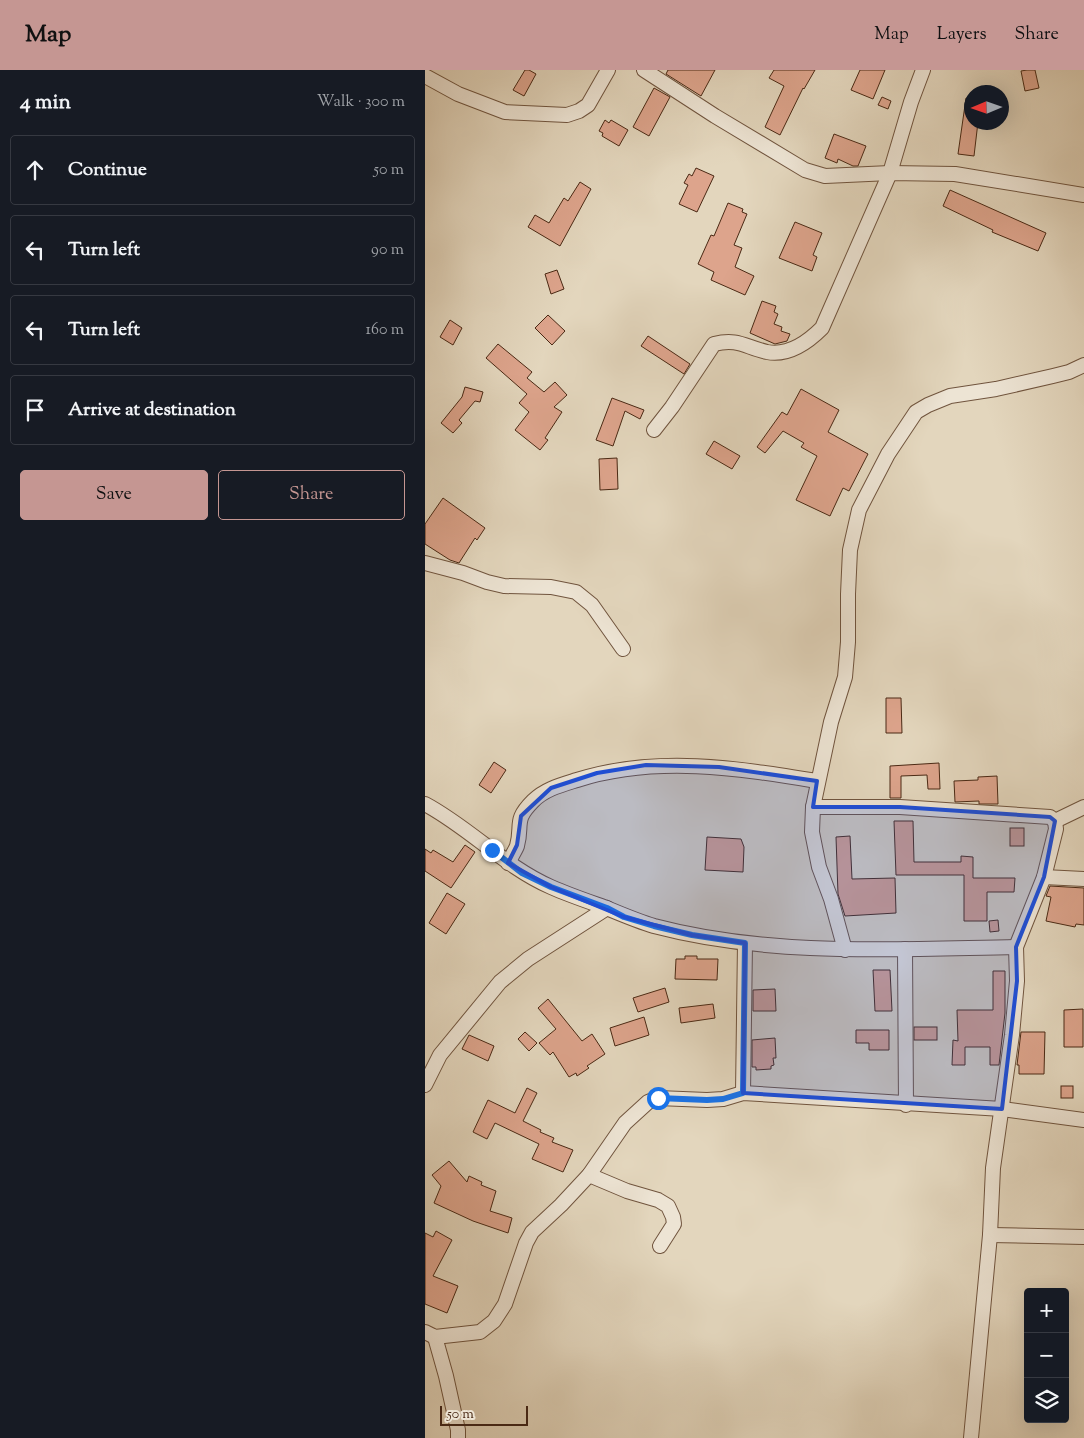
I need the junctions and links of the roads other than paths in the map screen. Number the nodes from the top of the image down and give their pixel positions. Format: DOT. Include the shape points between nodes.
graph roads {
  1 [pos="608,70"];
  2 [pos="644,70"];
  3 [pos="923,70"];
  4 [pos="425,76"];
  5 [pos="890,173"];
  6 [pos="1084,195"];
  7 [pos="1084,365"];
  8 [pos="654,430"];
  9 [pos="425,563"];
  10 [pos="623,649"];
  11 [pos="817,781"];
  12 [pos="425,804"];
  13 [pos="813,807"];
  14 [pos="1084,807"];
  15 [pos="1055,821"];
  16 [pos="508,863"];
  17 [pos="1044,877"];
  18 [pos="1084,879"];
  19 [pos="607,908"];
  20 [pos="745,943"];
  21 [pos="1016,947"];
  22 [pos="905,949"];
  23 [pos="845,950"];
  24 [pos="425,1085"];
  25 [pos="743,1093"];
  26 [pos="906,1104"];
  27 [pos="1002,1110"];
  28 [pos="1084,1120"];
  29 [pos="589,1174"];
  30 [pos="990,1235"];
  31 [pos="1084,1237"];
  32 [pos="661,1246"];
  33 [pos="430,1334"];
  34 [pos="458,1438"];
  35 [pos="971,1438"];
  1 -- 4 [label="street" via="588,105 567,115 505,112 458,94"];
  2 -- 5 [label="street" via="805,170 825,176"];
  3 -- 5 [label="street"];
  5 -- 6 [label="street" via="955,174"];
  5 -- 8 [label="street" via="822,328 811,340 781,352 768,352 733,341 714,344"];
  7 -- 11 [label="street" via="1053,376 951,396 916,412 907,424 859,510 850,550 845,677"];
  9 -- 10 [label="street" via="504,586 551,587 576,592 592,605"];
  11 -- 13 [label="street"];
  11 -- 16 [label="street" via="719,766 646,765 597,773 551,788 534,800 521,816 517,845"];
  12 -- 16 [label="street"];
  13 -- 15 [label="street" via="900,807 1050,817"];
  13 -- 23 [label="street" via="812,832 819,867"];
  14 -- 15 [label="street"];
  15 -- 17 [label="street"];
  16 -- 19 [label="street" via="551,887"];
  17 -- 18 [label="street"];
  17 -- 21 [label="street"];
  19 -- 20 [label="street" via="654,926"];
  19 -- 24 [label="street" via="500,982 440,1055"];
  20 -- 23 [label="street"];
  20 -- 25 [label="street"];
  21 -- 22 [label="street"];
  21 -- 27 [label="street" via="1017,981"];
  22 -- 23 [label="street"];
  22 -- 26 [label="street"];
  25 -- 26 [label="street"];
  25 -- 29 [label="street" via="723,1099 658,1098 648,1102 625,1123"];
  26 -- 27 [label="street"];
  27 -- 28 [label="street"];
  27 -- 30 [label="street" via="993,1168"];
  29 -- 32 [label="street" via="668,1206 674,1224"];
  29 -- 33 [label="street" via="532,1232 505,1304 494,1321 481,1332"];
  30 -- 31 [label="street"];
  30 -- 35 [label="street"];
  33 -- 34 [label="street" via="446,1376"];
}
